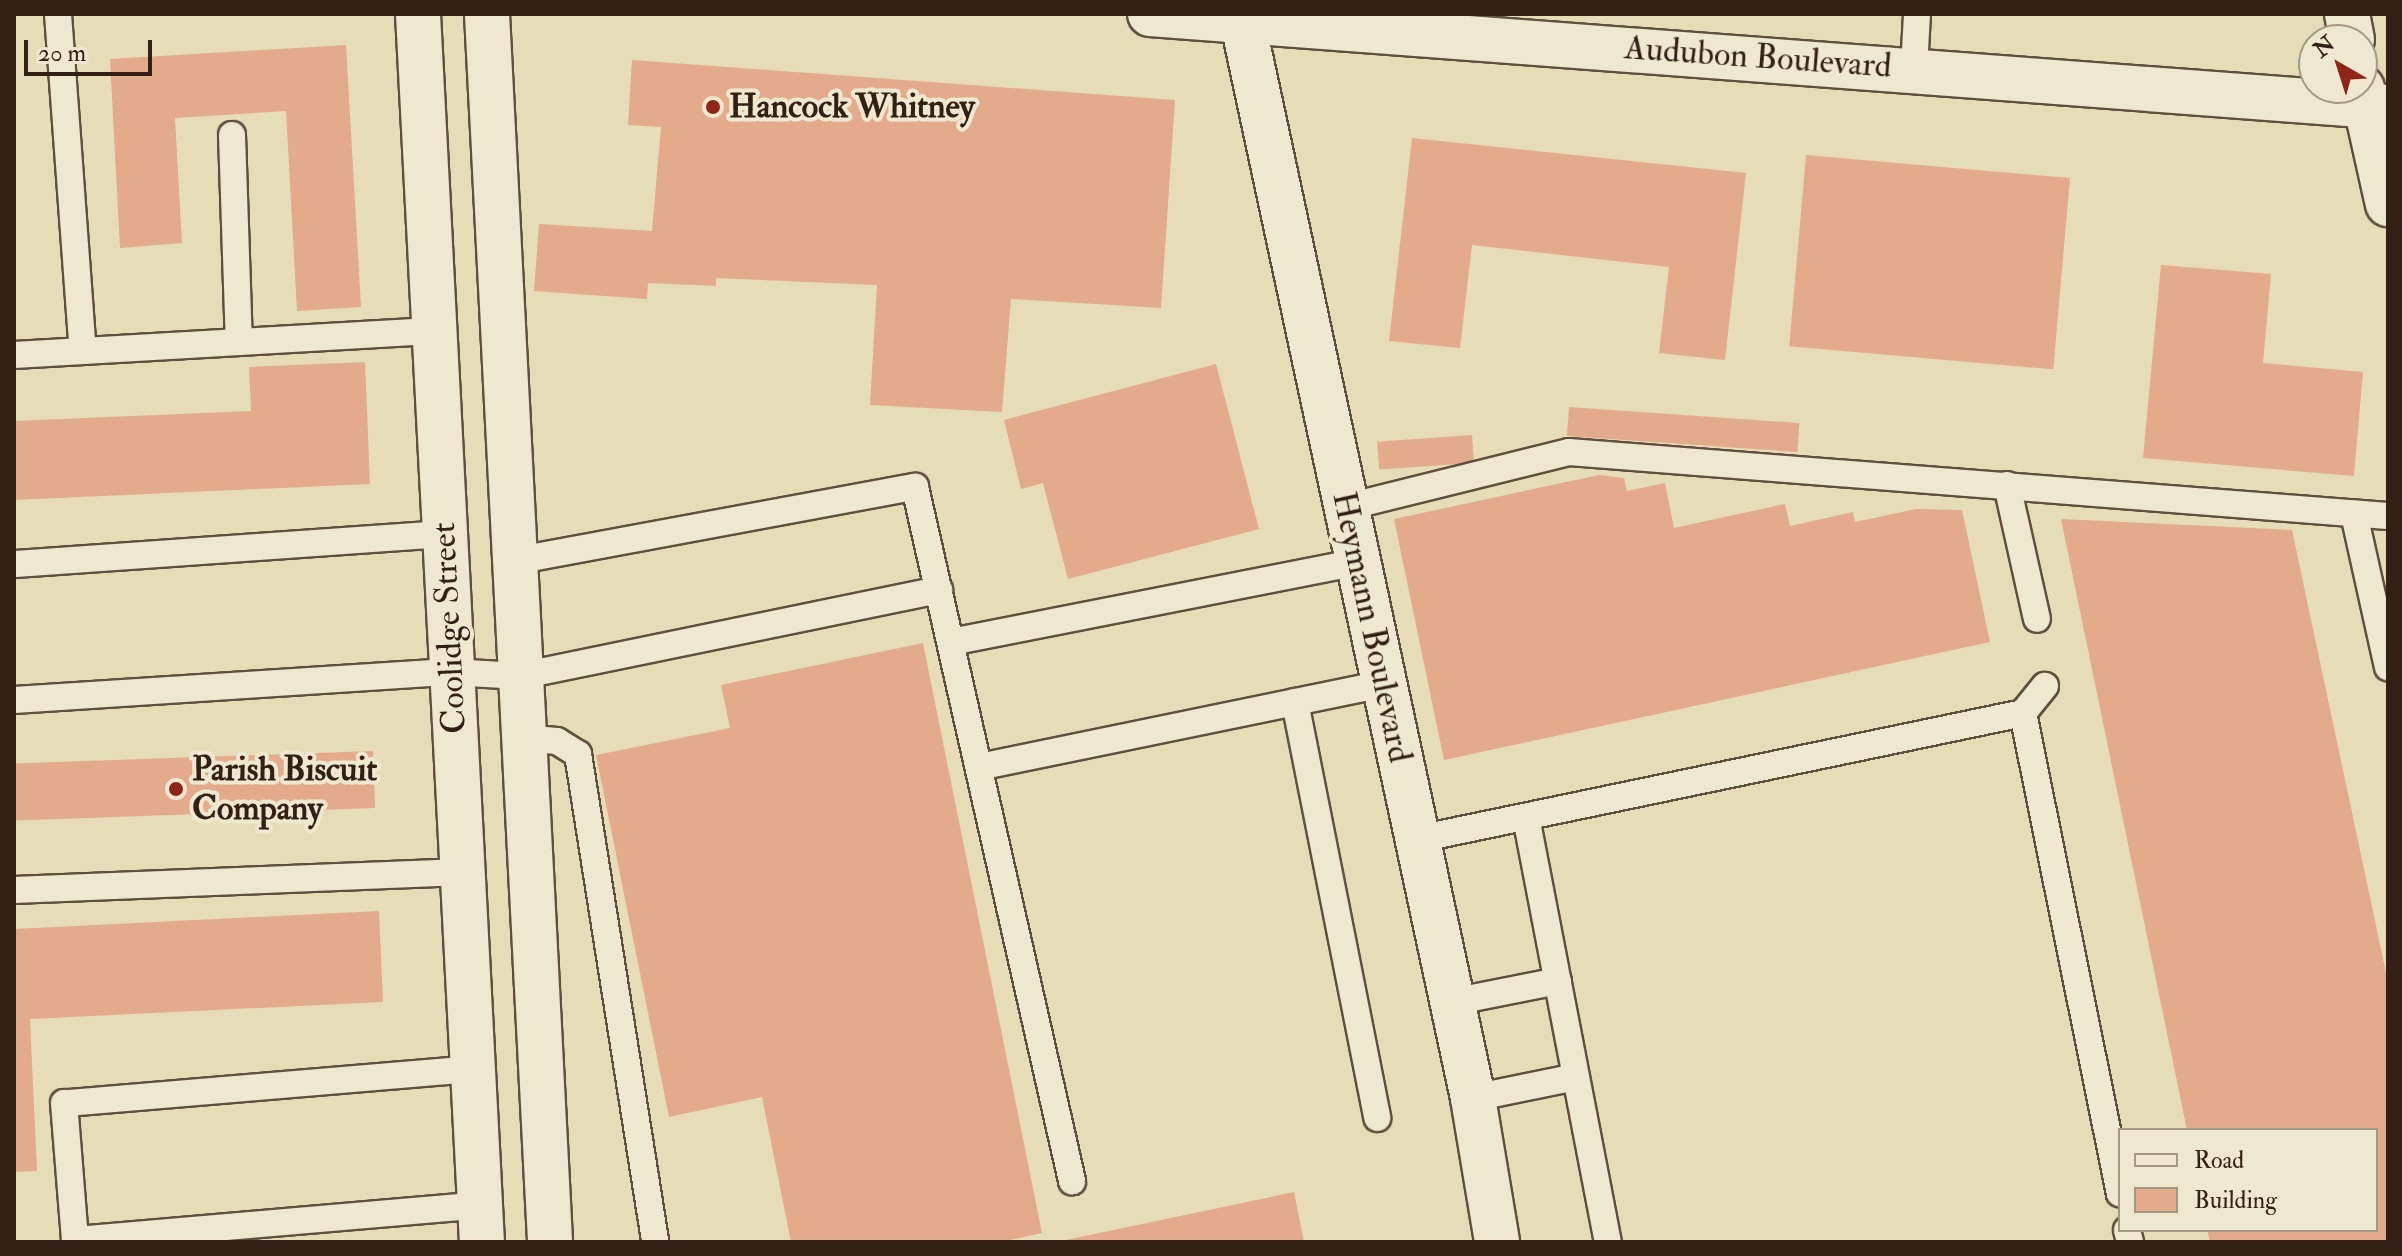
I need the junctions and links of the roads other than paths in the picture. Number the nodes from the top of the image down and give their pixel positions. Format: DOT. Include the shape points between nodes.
graph roads {
  1 [pos="58,14"];
  2 [pos="418,14"];
  3 [pos="487,14"];
  4 [pos="1150,14"];
  5 [pos="1917,14"];
  6 [pos="1242,17"];
  7 [pos="1914,68"];
  8 [pos="2298,95"];
  9 [pos="2373,104"];
  10 [pos="232,135"];
  11 [pos="2388,204"];
  12 [pos="435,331"];
  13 [pos="239,342"];
  14 [pos="83,351"];
  15 [pos="14,355"];
  16 [pos="2007,485"];
  17 [pos="1347,507"];
  18 [pos="2354,514"];
  19 [pos="2388,516"];
  20 [pos="445,534"];
  21 [pos="514,561"];
  22 [pos="1358,562"];
  23 [pos="14,564"];
  24 [pos="939,590"];
  25 [pos="2037,619"];
  26 [pos="951,642"];
  27 [pos="2388,667"];
  28 [pos="449,672"];
  29 [pos="520,676"];
  30 [pos="1384,684"];
  31 [pos="2045,686"];
  32 [pos="14,700"];
  33 [pos="1295,702"];
  34 [pos="2023,713"];
  35 [pos="523,738"];
  36 [pos="979,767"];
  37 [pos="1526,817"];
  38 [pos="1418,839"];
  39 [pos="463,872"];
  40 [pos="14,890"];
  41 [pos="1558,981"];
  42 [pos="1452,1002"];
  43 [pos="473,1069"];
  44 [pos="1576,1077"];
  45 [pos="1473,1098"];
  46 [pos="1377,1118"];
  47 [pos="1072,1181"];
  48 [pos="2118,1183"];
  49 [pos="482,1224"];
  50 [pos="66,1241"];
  51 [pos="550,1242"];
  52 [pos="655,1242"];
  53 [pos="1497,1242"];
  54 [pos="1608,1242"];
  1 -- 14 [label="lane"];
  2 -- 12 [label="street, Coolidge Street"];
  3 -- 21 [label="street, Coolidge Street"];
  4 -- 6 [label="street, Audubon Boulevard"];
  5 -- 7 [label="lane"];
  6 -- 7 [label="street, Audubon Boulevard"];
  6 -- 17 [label="street, Heymann Boulevard"];
  7 -- 8 [label="street, Audubon Boulevard"];
  9 -- 11 [label="street"];
  10 -- 13 [label="lane"];
  12 -- 13 [label="lane"];
  12 -- 20 [label="street, Coolidge Street"];
  13 -- 14 [label="lane"];
  14 -- 15 [label="lane"];
  16 -- 17 [label="lane" via="1569,452"];
  16 -- 18 [label="lane"];
  16 -- 25 [label="lane"];
  17 -- 22 [label="street, Heymann Boulevard"];
  18 -- 19 [label="lane"];
  18 -- 27 [label="lane"];
  20 -- 23 [label="lane"];
  20 -- 28 [label="street, Coolidge Street"];
  21 -- 24 [label="lane" via="915,487"];
  21 -- 29 [label="street, Coolidge Street"];
  22 -- 26 [label="lane"];
  22 -- 30 [label="street, Heymann Boulevard"];
  24 -- 26 [label="lane"];
  24 -- 29 [label="lane"];
  26 -- 36 [label="lane"];
  28 -- 29 [label="lane"];
  28 -- 32 [label="lane"];
  28 -- 39 [label="street, Coolidge Street"];
  29 -- 35 [label="street, Coolidge Street"];
  30 -- 33 [label="lane"];
  30 -- 38 [label="street, Heymann Boulevard"];
  31 -- 34 [label="lane"];
  33 -- 36 [label="lane"];
  33 -- 46 [label="lane"];
  34 -- 37 [label="lane"];
  34 -- 48 [label="lane"];
  35 -- 51 [label="street, Coolidge Street"];
  35 -- 52 [label="lane" via="557,741 578,754"];
  36 -- 47 [label="lane"];
  37 -- 38 [label="lane"];
  37 -- 41 [label="lane"];
  38 -- 42 [label="street, Heymann Boulevard"];
  39 -- 40 [label="lane"];
  39 -- 43 [label="street, Coolidge Street"];
  41 -- 42 [label="lane"];
  41 -- 44 [label="lane"];
  42 -- 45 [label="street, Heymann Boulevard"];
  43 -- 49 [label="street, Coolidge Street"];
  43 -- 50 [label="lane" via="64,1103"];
  44 -- 45 [label="lane"];
  44 -- 54 [label="lane"];
  45 -- 53 [label="street, Heymann Boulevard"];
  49 -- 50 [label="lane"];
}
